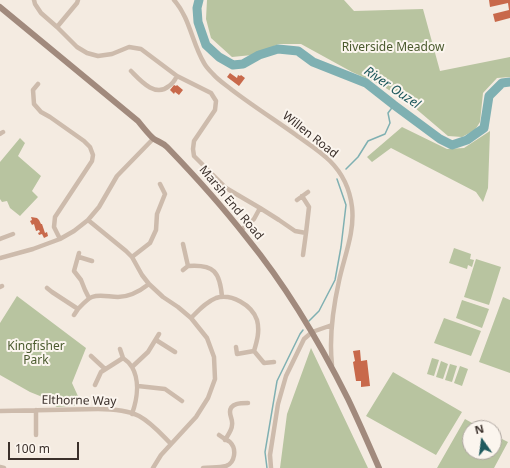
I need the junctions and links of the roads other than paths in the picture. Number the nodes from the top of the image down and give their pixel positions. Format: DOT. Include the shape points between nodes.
graph roads {
  1 [pos="34,0"];
  2 [pos="78,0"];
  3 [pos="174,0"];
  4 [pos="0,7"];
  5 [pos="57,27"];
  6 [pos="131,71"];
  7 [pos="177,76"];
  8 [pos="38,84"];
  9 [pos="153,139"];
  10 [pos="160,184"];
  11 [pos="308,192"];
  12 [pos="302,196"];
  13 [pos="297,200"];
  14 [pos="260,208"];
  15 [pos="88,220"];
  16 [pos="241,230"];
  17 [pos="306,232"];
  18 [pos="13,234"];
  19 [pos="0,239"];
  20 [pos="60,239"];
  21 [pos="183,244"];
  22 [pos="303,255"];
  23 [pos="1,256"];
  24 [pos="132,257"];
  25 [pos="92,261"];
  26 [pos="188,266"];
  27 [pos="183,270"];
  28 [pos="150,284"];
  29 [pos="47,288"];
  30 [pos="222,297"];
  31 [pos="89,298"];
  32 [pos="78,309"];
  33 [pos="74,315"];
  34 [pos="191,318"];
  35 [pos="332,326"];
  36 [pos="311,332"];
  37 [pos="159,334"];
  38 [pos="156,340"];
  39 [pos="236,346"];
  40 [pos="120,349"];
  41 [pos="254,351"];
  42 [pos="175,352"];
  43 [pos="92,356"];
  44 [pos="123,358"];
  45 [pos="274,362"];
  46 [pos="132,367"];
  47 [pos="105,369"];
  48 [pos="332,370"];
  49 [pos="95,385"];
  50 [pos="138,386"];
  51 [pos="182,402"];
  52 [pos="248,403"];
  53 [pos="36,410"];
  54 [pos="0,411"];
  55 [pos="132,414"];
  56 [pos="36,435"];
  57 [pos="219,435"];
  58 [pos="225,440"];
  59 [pos="171,444"];
  60 [pos="0,467"];
  61 [pos="4,468"];
  62 [pos="153,468"];
  63 [pos="203,468"];
  64 [pos="271,468"];
  65 [pos="379,468"];
  1 -- 5 [label="street" via="41,13"];
  2 -- 5 [label="street"];
  3 -- 35 [label="street, Willen Road" via="186,17 204,64 214,76 330,161 344,181 352,207 352,225"];
  4 -- 9 [label="street, Marsh End Road" via="138,121"];
  5 -- 7 [label="street" via="77,47 87,53 98,56 129,47 141,49"];
  6 -- 7 [label="street" via="150,88 157,90 169,87"];
  7 -- 14 [label="street" via="211,93 216,101 215,110 194,142 194,156 226,188"];
  8 -- 20 [label="street" via="33,90 34,104 41,112 84,141 93,155 92,161 55,217 54,227"];
  9 -- 15 [label="street" via="117,176 99,207"];
  9 -- 16 [label="street, Marsh End Road" via="163,144 189,170"];
  10 -- 24 [label="street" via="165,194 157,214 156,230 150,243"];
  11 -- 12 [label="street"];
  12 -- 13 [label="street"];
  12 -- 17 [label="street" via="309,207"];
  14 -- 16 [label="street" via="254,219"];
  14 -- 17 [label="street" via="295,231"];
  15 -- 20 [label="street" via="74,232"];
  15 -- 24 [label="street"];
  16 -- 36 [label="street, Marsh End Road" via="279,280"];
  17 -- 22 [label="street"];
  18 -- 19 [label="street"];
  20 -- 23 [label="street" via="33,249"];
  21 -- 26 [label="street"];
  24 -- 28 [label="street"];
  25 -- 31 [label="street" via="79,255 74,271"];
  26 -- 27 [label="street"];
  26 -- 30 [label="street" via="210,268 218,275"];
  28 -- 31 [label="street" via="129,296"];
  28 -- 34 [label="street"];
  29 -- 32 [label="street"];
  30 -- 34 [label="street" via="205,304"];
  30 -- 41 [label="street" via="236,299 249,307 256,320 258,335"];
  31 -- 32 [label="street"];
  32 -- 33 [label="street"];
  34 -- 59 [label="street" via="207,338 214,357 215,379 203,407"];
  35 -- 36 [label="street"];
  35 -- 48 [label="street, Willen Road"];
  36 -- 48 [label="street, Marsh End Road"];
  36 -- 64 [label="street" via="304,339 286,376 278,404 270,455"];
  37 -- 38 [label="street"];
  38 -- 42 [label="street"];
  38 -- 46 [label="street"];
  39 -- 41 [label="street" via="238,354"];
  40 -- 44 [label="street"];
  41 -- 45 [label="street" via="264,363"];
  43 -- 47 [label="street"];
  44 -- 46 [label="street"];
  44 -- 47 [label="street"];
  46 -- 50 [label="street"];
  47 -- 49 [label="street"];
  48 -- 65 [label="street, Marsh End Road"];
  50 -- 51 [label="street" via="165,389"];
  50 -- 55 [label="street"];
  52 -- 58 [label="street" via="232,403 232,426"];
  53 -- 54 [label="street, Elthorne Way"];
  53 -- 55 [label="street, Elthorne Way" via="110,409"];
  53 -- 56 [label="street"];
  55 -- 59 [label="street, Elthorne Way" via="148,422"];
  57 -- 58 [label="street"];
  58 -- 63 [label="street" via="231,443 235,451 230,464 224,467"];
  59 -- 62 [label="street"];
  60 -- 61 [label="street"];
}
